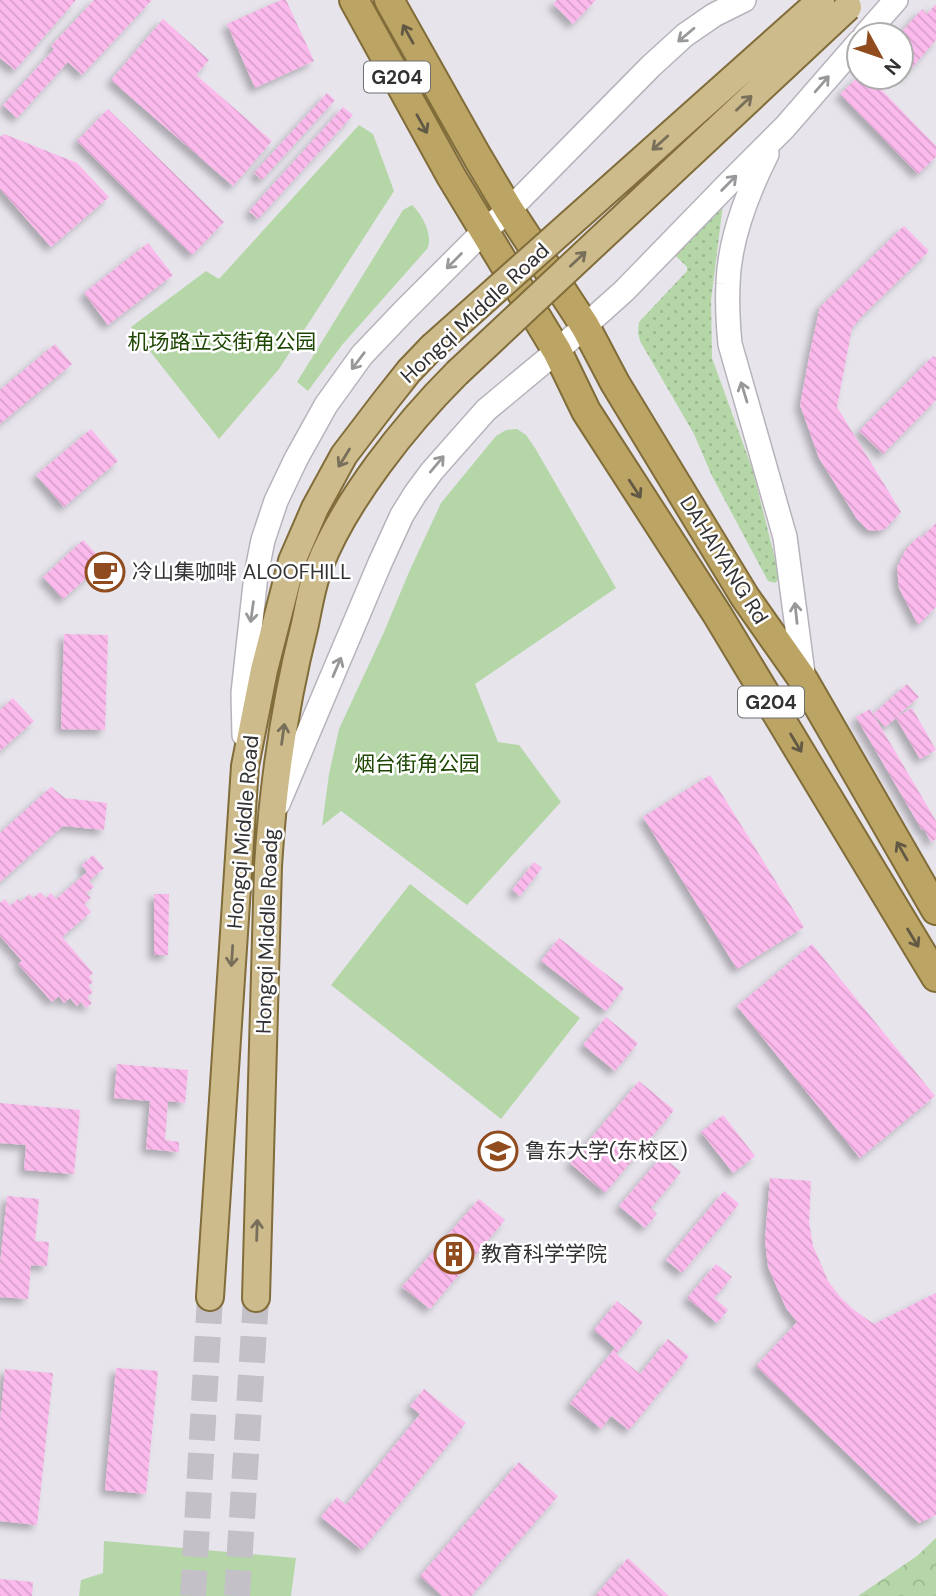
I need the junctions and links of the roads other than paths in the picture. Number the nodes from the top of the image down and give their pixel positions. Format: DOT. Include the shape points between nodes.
graph roads {
  1 [pos="354,0"];
  2 [pos="389,0"];
  3 [pos="744,0"];
  4 [pos="821,0"];
  5 [pos="896,0"];
  6 [pos="853,2"];
  7 [pos="877,21"];
  8 [pos="845,57"];
  9 [pos="785,127"];
  10 [pos="509,211"];
  11 [pos="484,231"];
  12 [pos="585,326"];
  13 [pos="557,351"];
  14 [pos="318,569"];
  15 [pos="804,681"];
  16 [pos="245,766"];
  17 [pos="271,820"];
  18 [pos="936,910"];
  19 [pos="936,977"];
  20 [pos="210,1297"];
  21 [pos="256,1298"];
  1 -- 11 [label="highway, G204, one-way"];
  10 -- 2 [label="highway, G204, one-way"];
  3 -- 10 [label="main road, one-way" via="685,35"];
  4 -- 16 [label="main road, Hongqi Middle Road, one-way, bridge" via="432,347 344,455 292,561"];
  5 -- 7 [label="main road"];
  14 -- 6 [label="main road, Hongqi Middle Road, one-way, bridge" via="338,526 372,475 436,394"];
  9 -- 8 [label="main road, one-way"];
  12 -- 9 [label="main road, one-way"];
  15 -- 9 [label="main road, one-way" via="785,537 730,344 727,312 739,220 752,184"];
  10 -- 11 [label="main road"];
  10 -- 12 [label="highway, DAHAIYANG Rd / G204"];
  11 -- 13 [label="highway, G204"];
  11 -- 16 [label="main road, one-way" via="362,355 326,405 276,501 262,540 249,632 243,693"];
  12 -- 13 [label="main road"];
  12 -- 15 [label="highway, DAHAIYANG Rd / G204" via="745,597"];
  17 -- 13 [label="main road, one-way" via="402,515 432,471 486,410"];
  13 -- 19 [label="highway, DAHAIYANG Rd / G204, one-way" via="598,431 717,614"];
  17 -- 14 [label="main road, Hongqi Middle Roadg, one-way" via="291,677"];
  18 -- 15 [label="highway, DAHAIYANG Rd / G204, one-way"];
  16 -- 20 [label="main road, Hongqi Middle Road, one-way"];
  21 -- 17 [label="main road, Hongqi Middle Roadg, one-way"];
}
